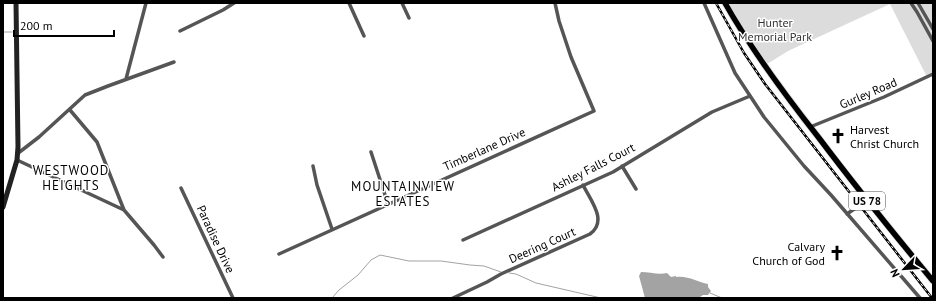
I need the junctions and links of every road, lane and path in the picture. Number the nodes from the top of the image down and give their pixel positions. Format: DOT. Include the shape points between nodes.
graph roads {
  1 [pos="16,3"];
  2 [pos="146,3"];
  3 [pos="234,3"];
  4 [pos="349,3"];
  5 [pos="402,3"];
  6 [pos="554,3"];
  7 [pos="704,3"];
  8 [pos="725,3"];
  9 [pos="911,3"];
  10 [pos="918,3"];
  11 [pos="409,18"];
  12 [pos="933,29"];
  13 [pos="180,31"];
  14 [pos="364,36"];
  15 [pos="933,41"];
  16 [pos="174,62"];
  17 [pos="933,74"];
  18 [pos="126,79"];
  19 [pos="750,96"];
  20 [pos="70,110"];
  21 [pos="810,128"];
  22 [pos="371,152"];
  23 [pos="17,157"];
  24 [pos="313,166"];
  25 [pos="622,166"];
  26 [pos="583,185"];
  27 [pos="181,188"];
  28 [pos="636,189"];
  29 [pos="867,200"];
  30 [pos="388,204"];
  31 [pos="3,207"];
  32 [pos="124,210"];
  33 [pos="847,214"];
  34 [pos="332,229"];
  35 [pos="464,240"];
  36 [pos="279,254"];
  37 [pos="163,257"];
  38 [pos="933,281"];
  39 [pos="233,298"];
  40 [pos="453,298"];
  41 [pos="920,298"];
  1 -- 23 [label="street"];
  2 -- 18 [label="street"];
  3 -- 13 [label="street"];
  4 -- 14 [label="street"];
  5 -- 11 [label="street"];
  6 -- 30 [label="street, Timberlane Drive" via="571,58 594,111"];
  7 -- 19 [label="street" via="735,73"];
  8 -- 21 [label="main road, US 78" via="764,66"];
  9 -- 15 [label="street"];
  10 -- 12 [label="street"];
  16 -- 18 [label="street"];
  17 -- 21 [label="street, Gurley Road"];
  18 -- 20 [label="street" via="85,95"];
  19 -- 25 [label="street, Ashley Falls Court" via="712,112"];
  19 -- 33 [label="street" via="784,143"];
  20 -- 23 [label="street"];
  20 -- 32 [label="street" via="97,142"];
  21 -- 29 [label="main road, US 78"];
  22 -- 30 [label="street"];
  23 -- 31 [label="street"];
  23 -- 32 [label="street"];
  24 -- 34 [label="street" via="314,178"];
  25 -- 26 [label="street, Ashley Falls Court"];
  25 -- 28 [label="street"];
  26 -- 35 [label="street, Ashley Falls Court"];
  26 -- 40 [label="street, Deering Court" via="598,216 599,223 595,230"];
  27 -- 39 [label="street, Paradise Drive"];
  29 -- 33 [label="street"];
  29 -- 38 [label="main road, US 78"];
  30 -- 34 [label="street, Timberlane Drive"];
  32 -- 37 [label="street"];
  33 -- 41 [label="street"];
  34 -- 36 [label="street, Timberlane Drive"];
}
